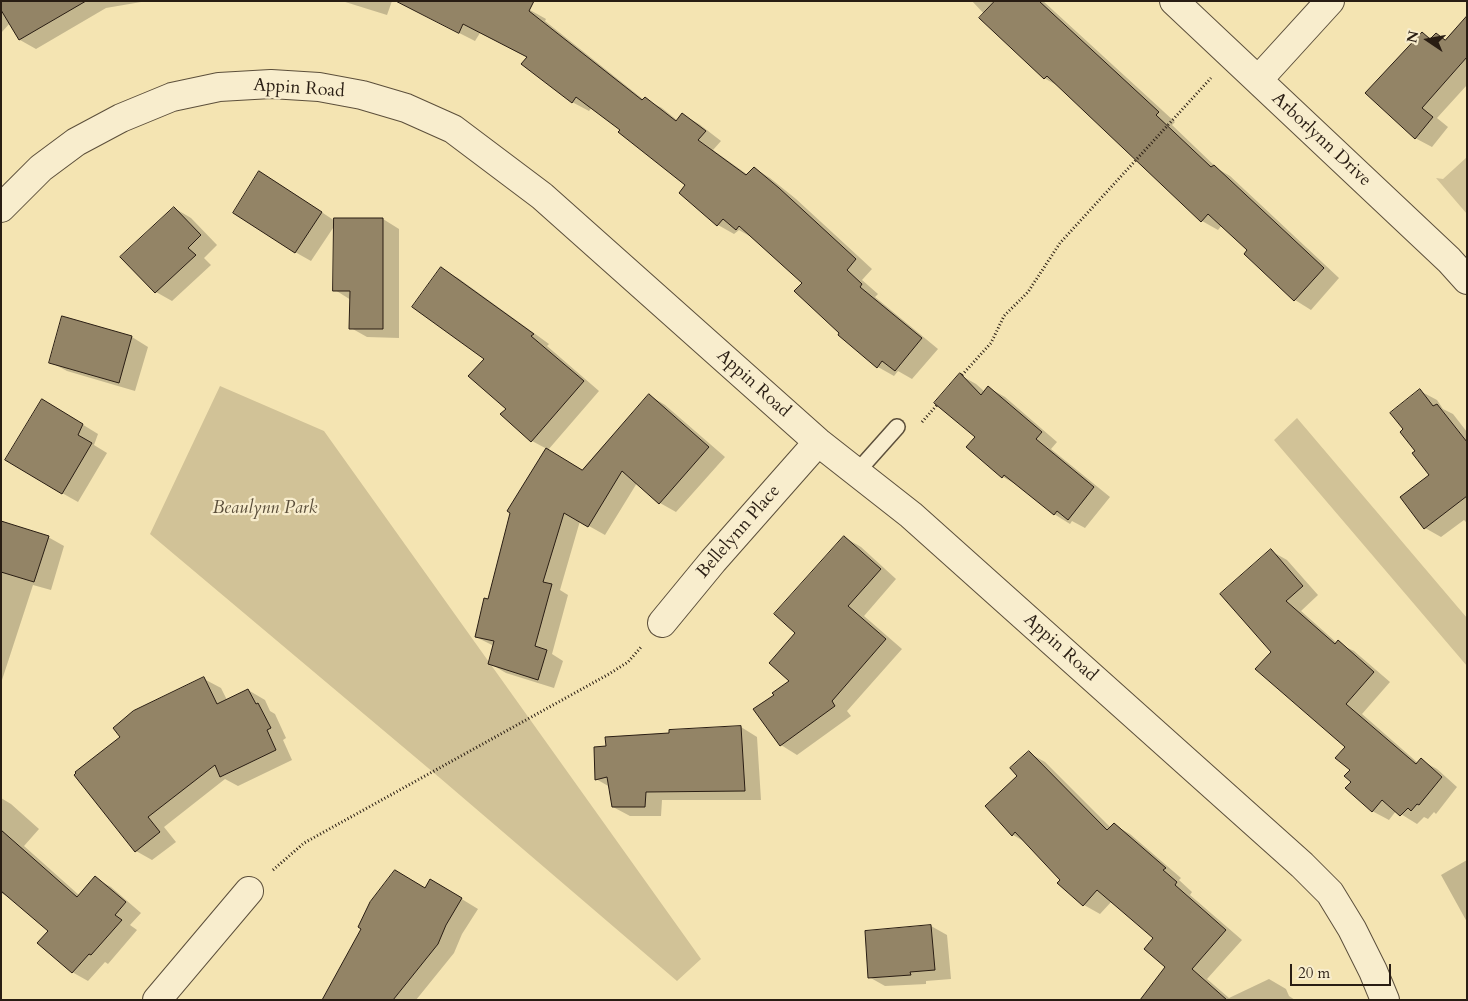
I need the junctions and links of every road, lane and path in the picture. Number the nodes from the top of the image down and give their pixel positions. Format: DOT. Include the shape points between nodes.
graph roads {
  1 [pos="1174,1"];
  2 [pos="1330,1"];
  3 [pos="1231,55"];
  4 [pos="1258,80"];
  5 [pos="1,208"];
  6 [pos="1467,280"];
  7 [pos="962,376"];
  8 [pos="897,428"];
  9 [pos="818,442"];
  10 [pos="856,473"];
  11 [pos="662,623"];
  12 [pos="249,891"];
  13 [pos="157,1000"];
  14 [pos="1385,1000"];
  1 -- 3 [label="street, Arborlynn Drive"];
  2 -- 4 [label="street"];
  3 -- 4 [label="street, Arborlynn Drive"];
  3 -- 7 [label="path" via="1060,243 1028,292 1004,316 991,343"];
  4 -- 6 [label="street, Arborlynn Drive"];
  5 -- 9 [label="street, Appin Road" via="42,168 76,142 121,118 172,97 219,87 271,84 320,87 362,95 406,108 453,129 542,196"];
  8 -- 10 [label="lane"];
  9 -- 10 [label="street, Appin Road"];
  9 -- 11 [label="street, Bellelynn Place"];
  10 -- 14 [label="street, Appin Road" via="954,553 1330,893 1352,929"];
  11 -- 12 [label="path" via="622,666 304,843"];
  12 -- 13 [label="street"];
}
